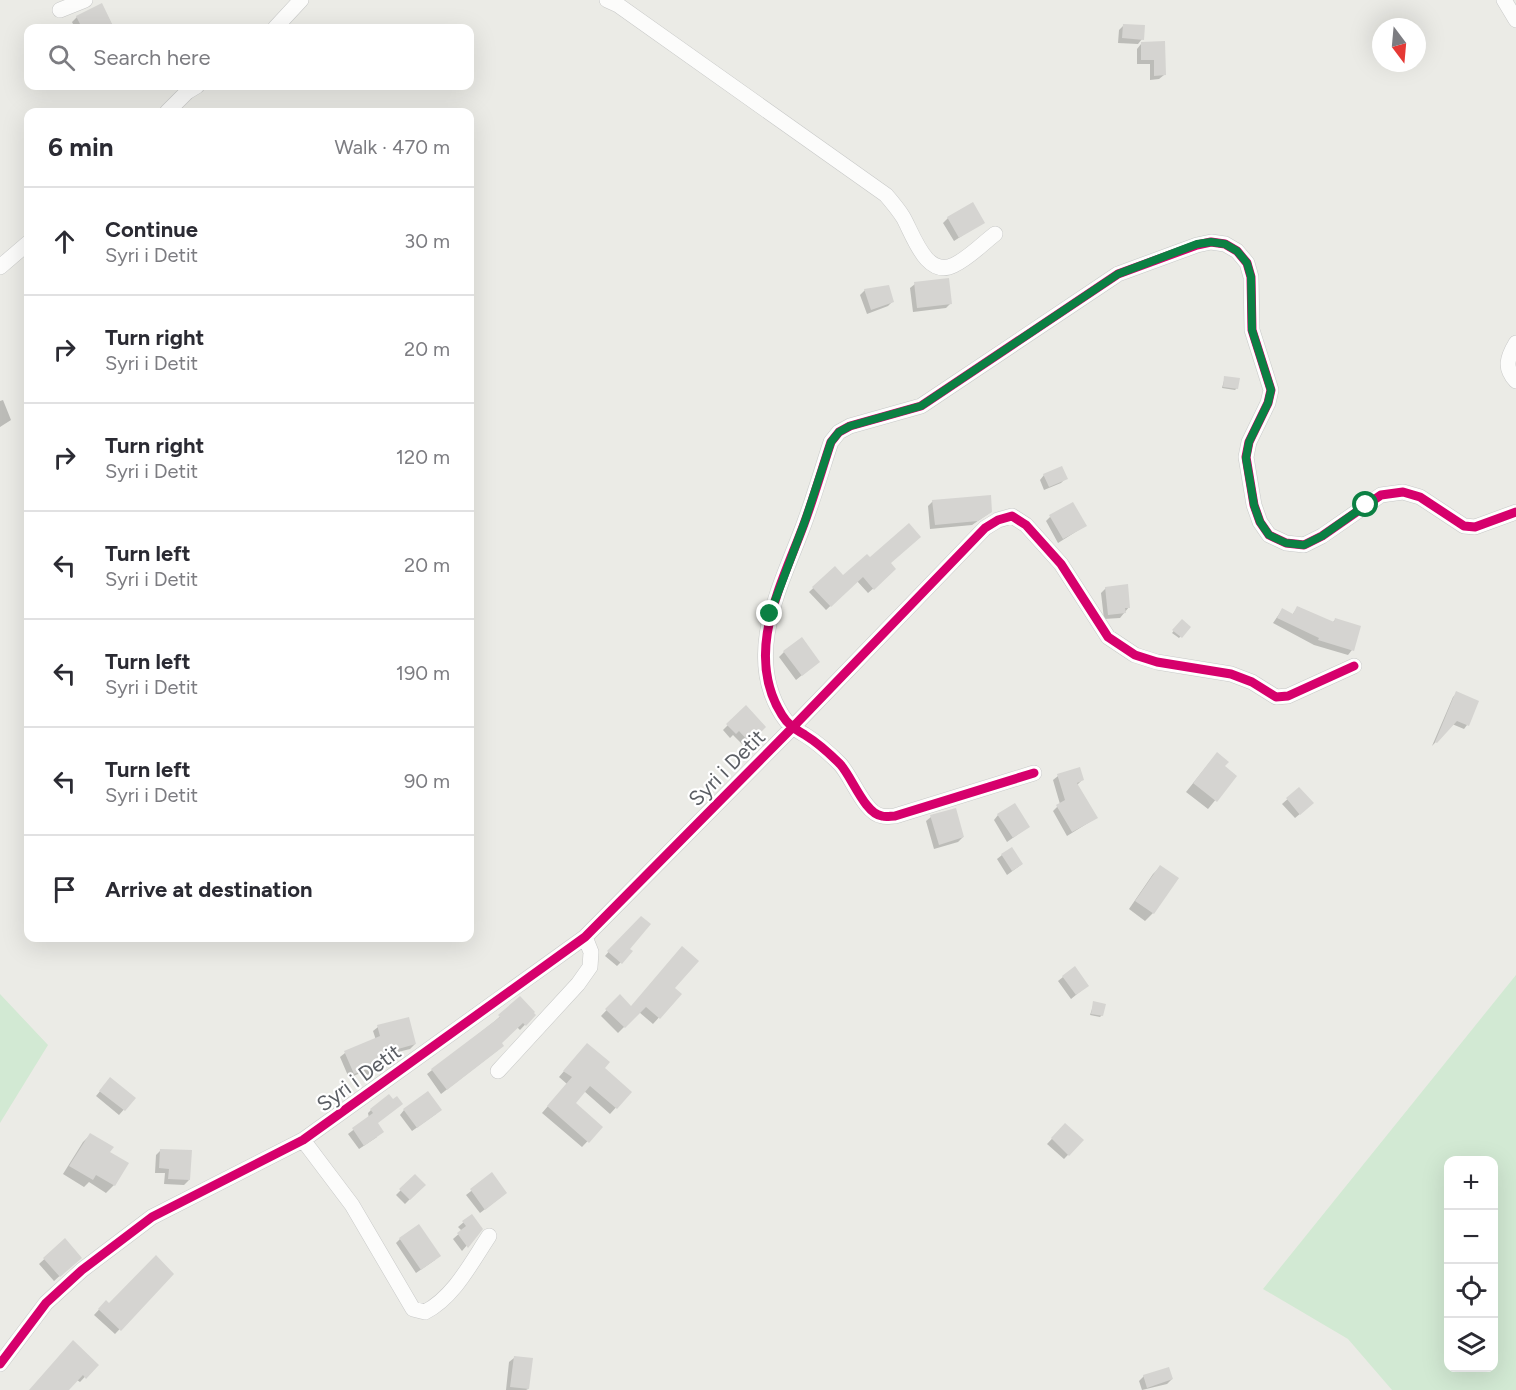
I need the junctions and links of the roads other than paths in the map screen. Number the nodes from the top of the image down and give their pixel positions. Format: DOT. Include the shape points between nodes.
graph roads {
  1 [pos="85,0"];
  2 [pos="301,0"];
  3 [pos="607,0"];
  4 [pos="1504,0"];
  5 [pos="60,10"];
  6 [pos="1516,20"];
  7 [pos="279,24"];
  8 [pos="190,90"];
  9 [pos="171,108"];
  10 [pos="995,234"];
  11 [pos="24,246"];
  12 [pos="0,267"];
  13 [pos="1516,343"];
  14 [pos="1516,381"];
  15 [pos="1516,512"];
  16 [pos="1354,666"];
  17 [pos="792,728"];
  18 [pos="1034,773"];
  19 [pos="585,937"];
  20 [pos="498,1071"];
  21 [pos="303,1140"];
  22 [pos="489,1236"];
  23 [pos="0,1364"];
  1 -- 5 [label="street"];
  2 -- 7 [label="street"];
  3 -- 10 [label="street" via="886,195 929,262 953,266"];
  4 -- 6 [label="street"];
  8 -- 9 [label="street"];
  11 -- 12 [label="street"];
  13 -- 14 [label="street" via="1508,356 1507,369"];
  15 -- 17 [label="street, Syri i Detit" via="1475,527 1464,526 1420,497 1403,492 1381,495 1304,545 1286,543 1269,535 1254,505 1246,458 1271,390 1252,330 1251,277 1247,263 1237,251 1225,244 1197,244 1118,274 921,406 839,432 831,442 766,632 767,676 772,696"];
  16 -- 17 [label="street" via="1288,696 1276,697 1231,674 1135,655 1108,637 1061,564 1026,525 1012,516 985,528"];
  17 -- 18 [label="street" via="831,755 872,812 881,816 895,816"];
  17 -- 19 [label="street, Syri i Detit"];
  19 -- 20 [label="street" via="591,952 590,967"];
  19 -- 21 [label="street, Syri i Detit"];
  21 -- 22 [label="street" via="352,1205 413,1309 424,1312 439,1302"];
  21 -- 23 [label="street, Syri i Detit" via="152,1216 82,1270 46,1304"];
}
